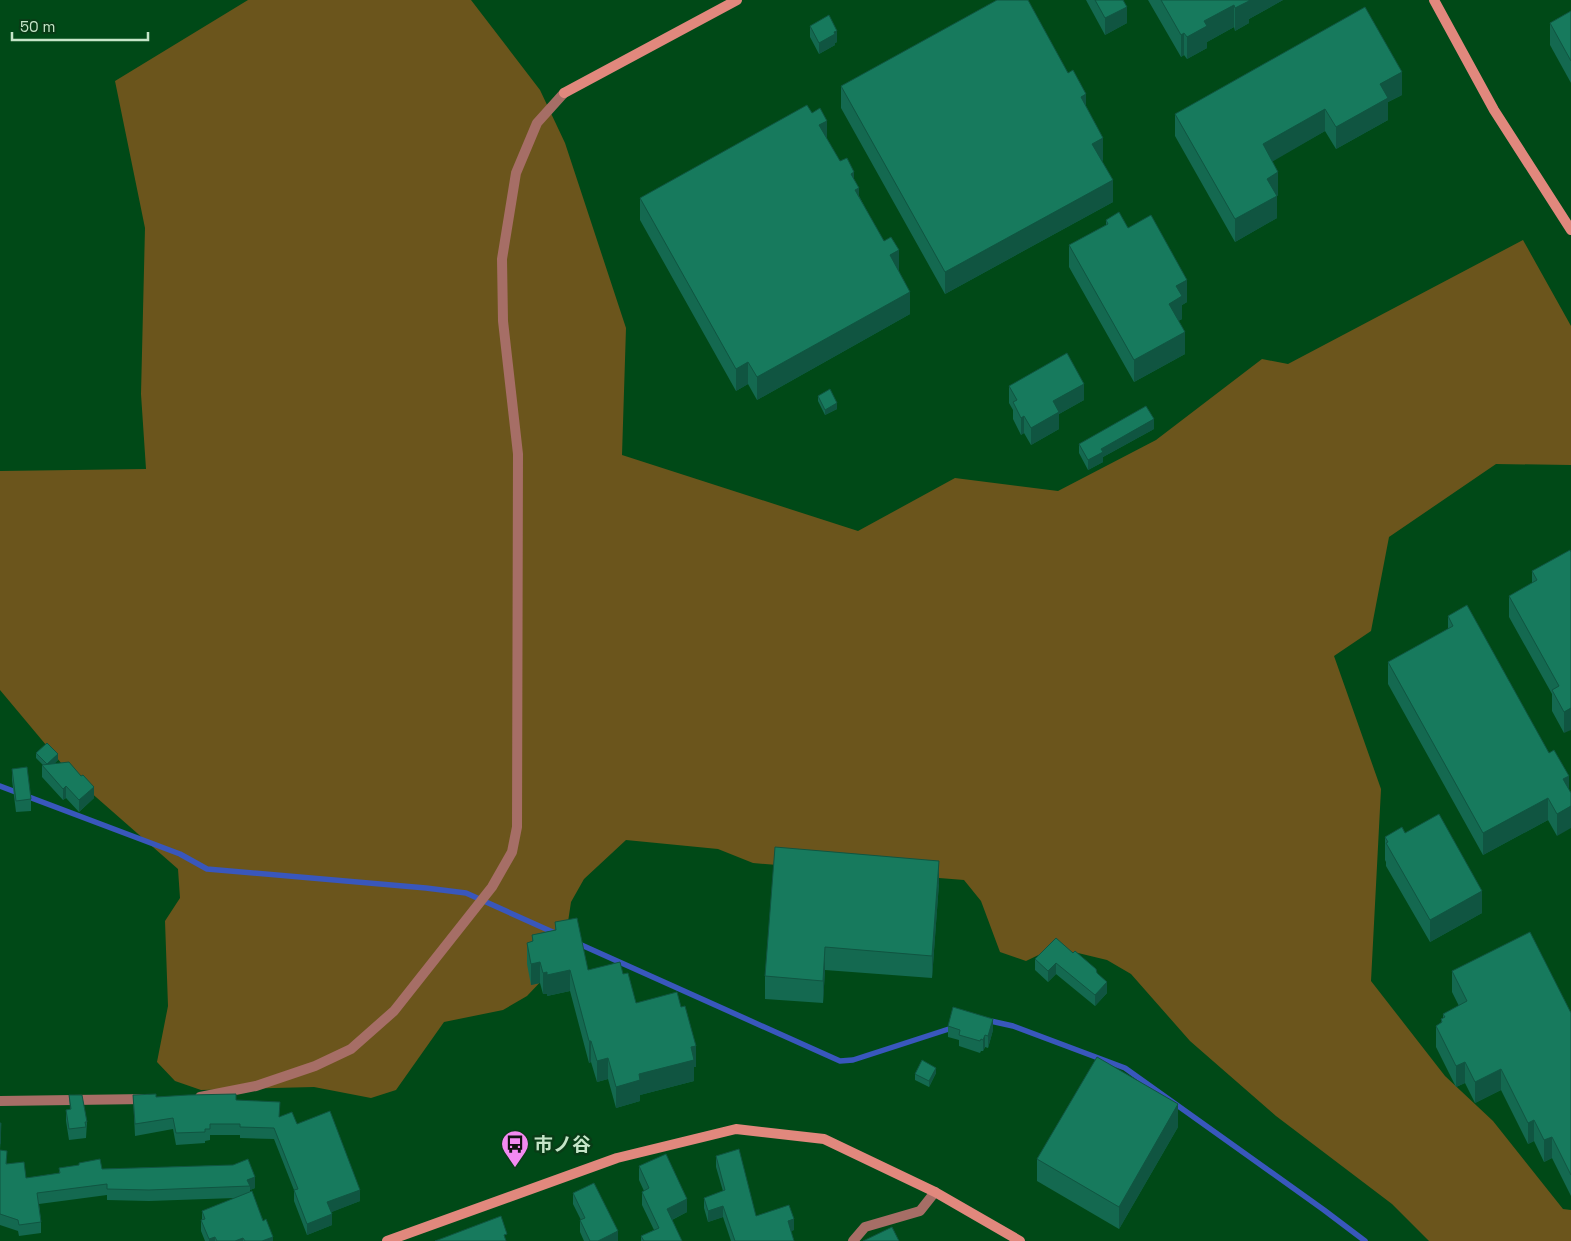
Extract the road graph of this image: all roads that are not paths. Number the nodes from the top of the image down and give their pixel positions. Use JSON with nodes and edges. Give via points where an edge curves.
{"nodes":[{"id":1,"x":737,"y":0,"type":"edge"},
{"id":2,"x":1434,"y":0,"type":"edge"},
{"id":3,"x":1571,"y":230,"type":"edge"},
{"id":4,"x":191,"y":1098,"type":"edge"},
{"id":5,"x":152,"y":1099,"type":"edge"},
{"id":6,"x":0,"y":1102,"type":"edge"},
{"id":7,"x":935,"y":1192,"type":"junction"},
{"id":8,"x":387,"y":1241,"type":"edge"},
{"id":9,"x":853,"y":1241,"type":"edge"},
{"id":10,"x":1020,"y":1241,"type":"edge"}],
"edges":[{"from":1,"to":4,"type":"street","via":[[564,93],[537,123],[516,173],[502,259],[503,321],[518,454],[517,827],[512,852],[492,887],[435,962],[394,1011],[351,1049],[315,1066],[256,1086]]},
{"from":2,"to":3,"type":"street","via":[[1494,110]]},
{"from":5,"to":6,"type":"street"},
{"from":7,"to":8,"type":"street","via":[[824,1139],[736,1129],[617,1158]]},
{"from":7,"to":9,"type":"street","via":[[920,1211],[865,1227]]},
{"from":7,"to":10,"type":"street"}]}
